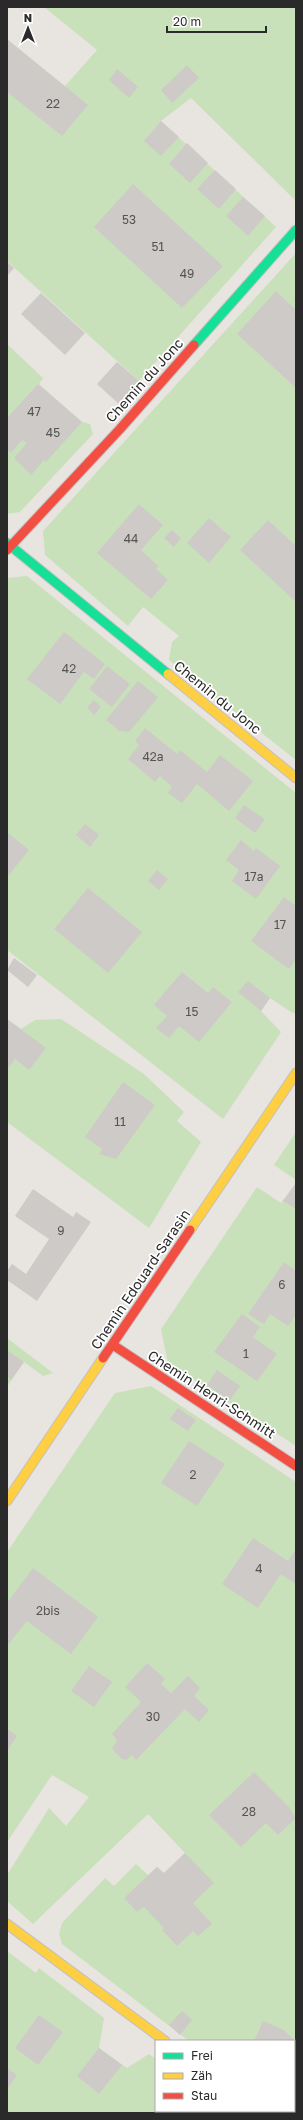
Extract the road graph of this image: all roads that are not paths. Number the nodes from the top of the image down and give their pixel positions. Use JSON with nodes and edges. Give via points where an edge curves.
{"nodes":[{"id":1,"x":296,"y":230,"type":"edge"},
{"id":2,"x":8,"y":547,"type":"edge"},
{"id":3,"x":296,"y":778,"type":"edge"},
{"id":4,"x":296,"y":1073,"type":"edge"},
{"id":5,"x":113,"y":1345,"type":"junction"},
{"id":6,"x":296,"y":1466,"type":"edge"},
{"id":7,"x":7,"y":1501,"type":"edge"},
{"id":8,"x":7,"y":1924,"type":"edge"},
{"id":9,"x":164,"y":2040,"type":"edge"}],
"edges":[{"from":1,"to":2,"type":"street","name":"Chemin du Jonc","via":[[120,429]]},
{"from":2,"to":3,"type":"street","name":"Chemin du Jonc"},
{"from":4,"to":5,"type":"street","name":"Chemin Edouard-Sarasin"},
{"from":5,"to":6,"type":"street","name":"Chemin Henri-Schmitt"},
{"from":5,"to":7,"type":"street","name":"Chemin Edouard-Sarasin"},
{"from":8,"to":9,"type":"street"}]}
